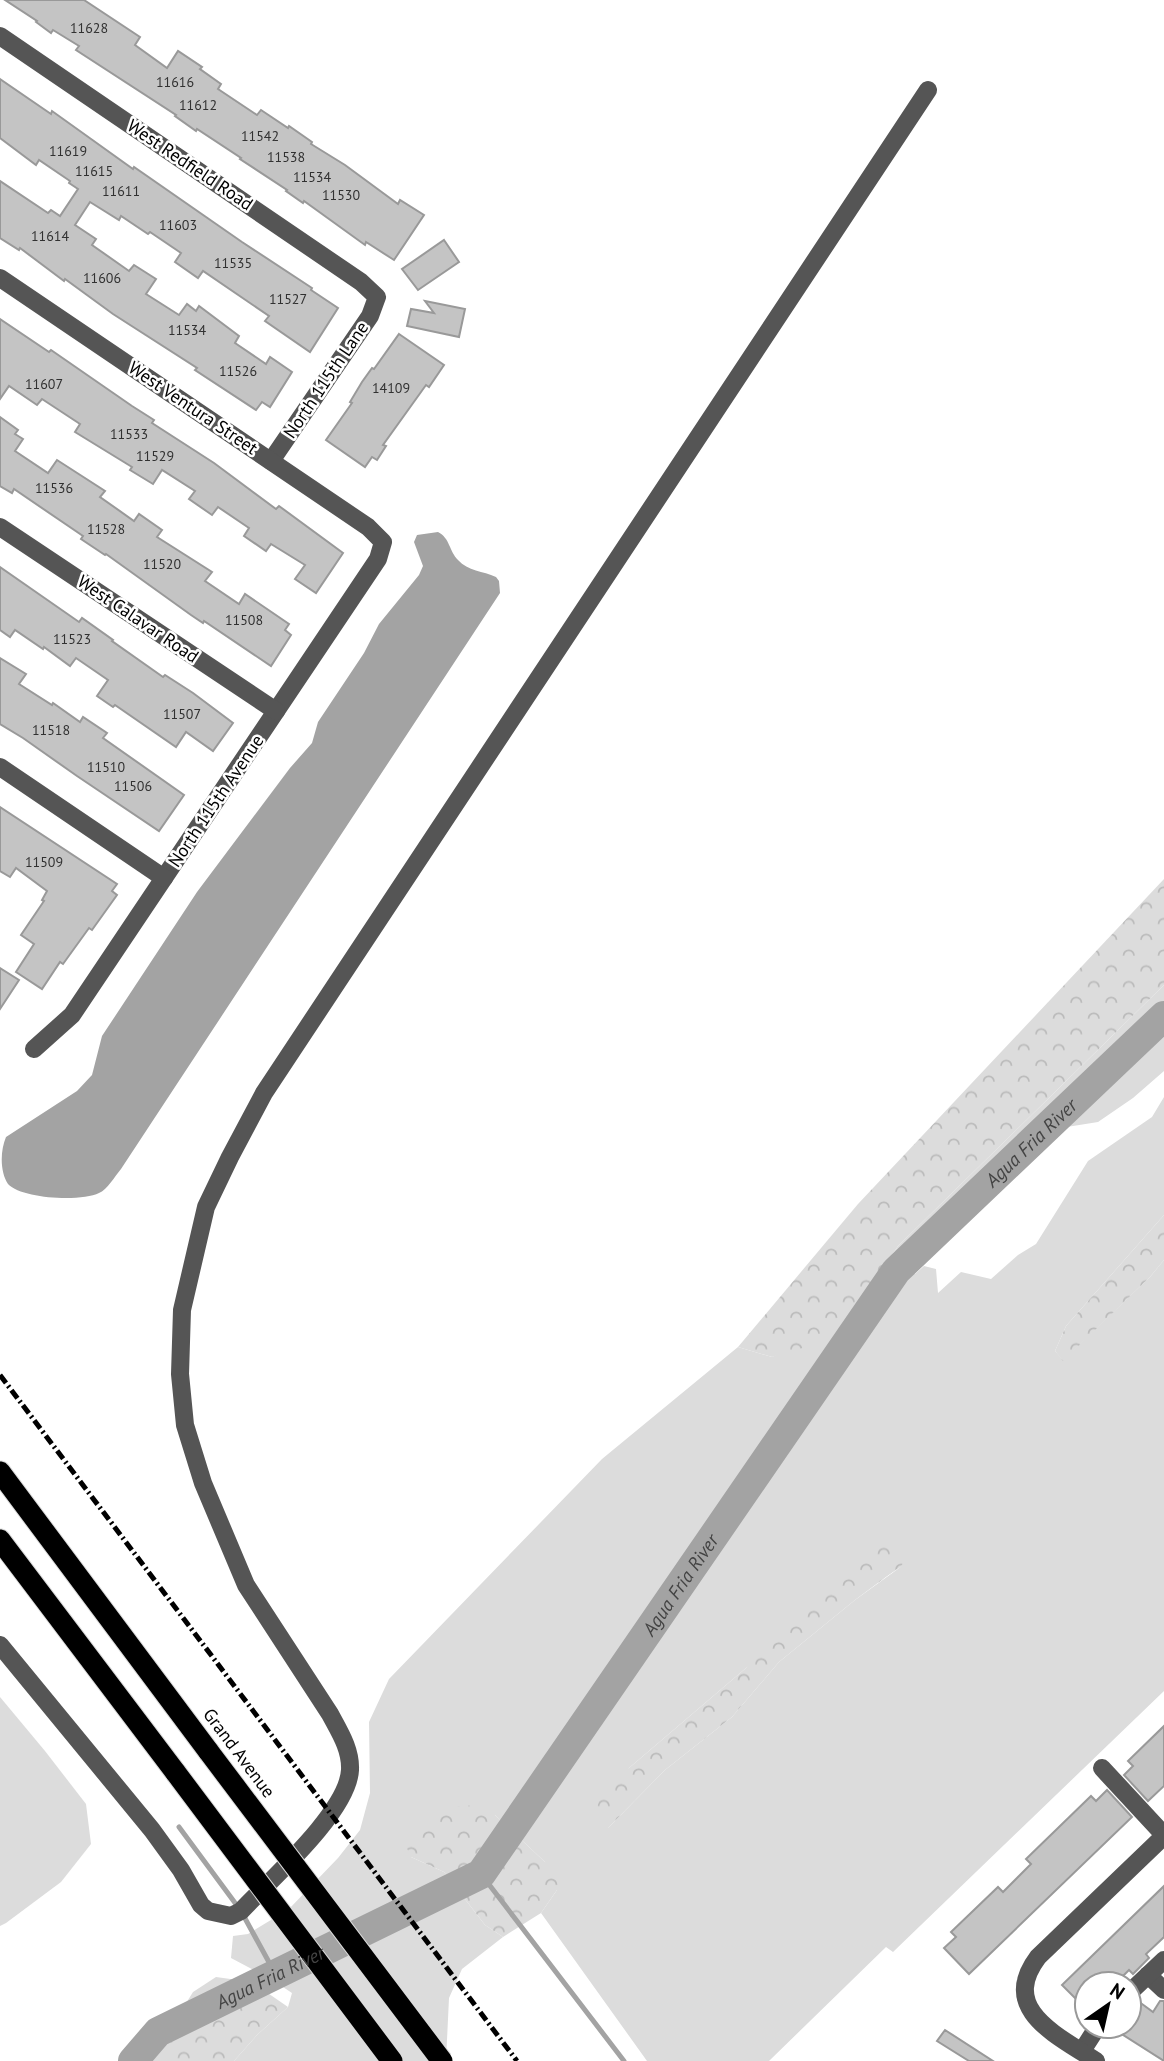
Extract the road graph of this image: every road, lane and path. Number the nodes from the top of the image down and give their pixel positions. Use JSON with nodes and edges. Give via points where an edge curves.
{"nodes":[{"id":1,"x":0,"y":36,"type":"edge"},
{"id":2,"x":928,"y":90,"type":"dead end"},
{"id":3,"x":0,"y":278,"type":"edge"},
{"id":4,"x":377,"y":297,"type":"joint"},
{"id":5,"x":271,"y":461,"type":"junction"},
{"id":6,"x":0,"y":527,"type":"edge"},
{"id":7,"x":383,"y":542,"type":"joint"},
{"id":8,"x":276,"y":711,"type":"junction"},
{"id":9,"x":0,"y":766,"type":"edge"},
{"id":10,"x":164,"y":878,"type":"junction"},
{"id":11,"x":34,"y":1049,"type":"dead end"},
{"id":12,"x":0,"y":1472,"type":"edge"},
{"id":13,"x":0,"y":1540,"type":"edge"},
{"id":14,"x":0,"y":1645,"type":"edge"},
{"id":15,"x":1101,"y":1768,"type":"dead end"},
{"id":16,"x":1164,"y":1836,"type":"edge"},
{"id":17,"x":1164,"y":1960,"type":"edge"},
{"id":18,"x":1148,"y":1975,"type":"junction"},
{"id":19,"x":1143,"y":1980,"type":"edge"},
{"id":20,"x":1164,"y":1990,"type":"edge"},
{"id":21,"x":1089,"y":2056,"type":"edge"},
{"id":22,"x":392,"y":2061,"type":"edge"},
{"id":23,"x":442,"y":2061,"type":"edge"}],
"edges":[{"from":1,"to":4,"type":"street","name":"West Redfield Road"},
{"from":2,"to":14,"type":"street","via":[[264,1093],[206,1207],[182,1310],[180,1374],[185,1425],[203,1483],[246,1584],[342,1735],[350,1771],[334,1808],[241,1911],[231,1916],[208,1911],[152,1830]]},
{"from":3,"to":5,"type":"street","name":"West Ventura Street"},
{"from":4,"to":5,"type":"street","name":"North 115th Lane","via":[[370,316]]},
{"from":5,"to":7,"type":"street","name":"West Ventura Street"},
{"from":6,"to":8,"type":"street","name":"West Calavar Road"},
{"from":7,"to":8,"type":"street","name":"North 115th Avenue","via":[[378,559]]},
{"from":8,"to":10,"type":"street","name":"North 115th Avenue"},
{"from":9,"to":10,"type":"street"},
{"from":10,"to":11,"type":"street","name":"North 115th Avenue","via":[[72,1014]]},
{"from":12,"to":23,"type":"highway","name":"Grand Avenue","bridge":true},
{"from":13,"to":22,"type":"highway","bridge":true},
{"from":15,"to":16,"type":"street"},
{"from":16,"to":21,"type":"street","via":[[1038,1957],[1027,1975],[1025,1993],[1037,2020]]},
{"from":17,"to":18,"type":"street"},
{"from":18,"to":19,"type":"street"},
{"from":18,"to":20,"type":"street"}]}
